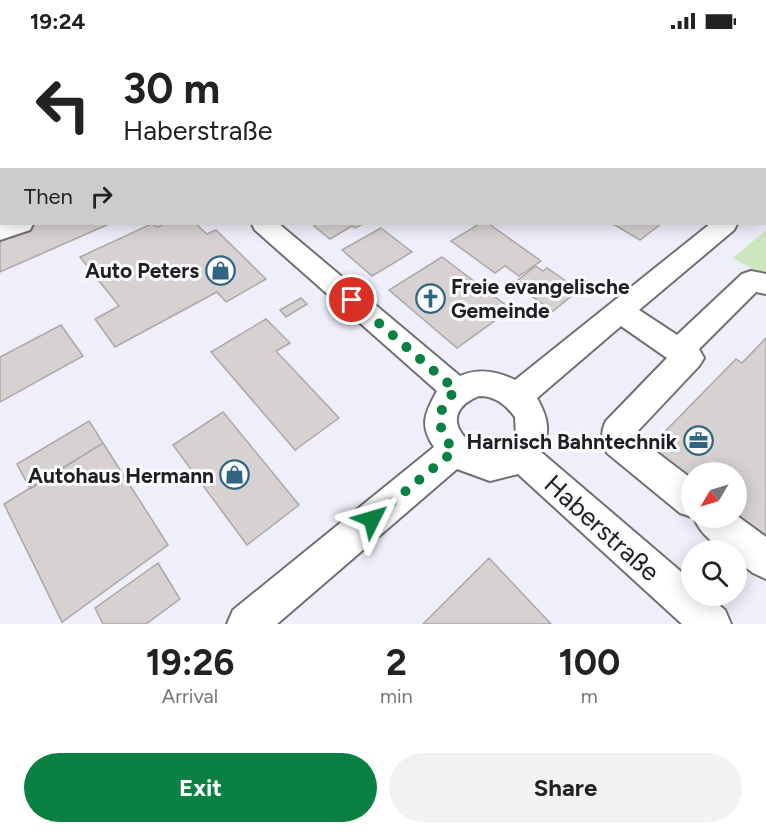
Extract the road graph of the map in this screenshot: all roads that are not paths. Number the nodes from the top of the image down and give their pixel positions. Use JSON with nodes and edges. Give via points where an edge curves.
{"nodes":[{"id":1,"x":18,"y":225,"type":"edge"},
{"id":2,"x":265,"y":225,"type":"edge"},
{"id":3,"x":724,"y":225,"type":"edge"},
{"id":4,"x":0,"y":232,"type":"edge"},
{"id":5,"x":766,"y":284,"type":"edge"},
{"id":6,"x":620,"y":312,"type":"junction"},
{"id":7,"x":678,"y":351,"type":"junction"},
{"id":8,"x":456,"y":390,"type":"junction"},
{"id":9,"x":517,"y":396,"type":"junction"},
{"id":10,"x":454,"y":451,"type":"junction"},
{"id":11,"x":521,"y":456,"type":"junction"},
{"id":12,"x":681,"y":492,"type":"edge"},
{"id":13,"x":725,"y":528,"type":"edge"},
{"id":14,"x":766,"y":560,"type":"edge"},
{"id":15,"x":247,"y":624,"type":"edge"},
{"id":16,"x":711,"y":624,"type":"edge"}],
"edges":[{"from":1,"to":4,"type":"street"},
{"from":2,"to":8,"type":"street"},
{"from":3,"to":6,"type":"street"},
{"from":5,"to":7,"type":"street","via":[[751,281]]},
{"from":6,"to":7,"type":"street"},
{"from":6,"to":9,"type":"street"},
{"from":7,"to":12,"type":"street","via":[[689,358],[617,431],[619,443]]},
{"from":8,"to":9,"type":"street","via":[[472,384],[489,384]]},
{"from":8,"to":10,"type":"street","via":[[444,403],[439,420],[443,436]]},
{"from":9,"to":11,"type":"street","via":[[534,423],[532,439]]},
{"from":10,"to":11,"type":"street","via":[[484,465],[502,464]]},
{"from":10,"to":15,"type":"street"},
{"from":11,"to":16,"type":"street","name":"Haberstraße"},
{"from":13,"to":14,"type":"street"}]}
